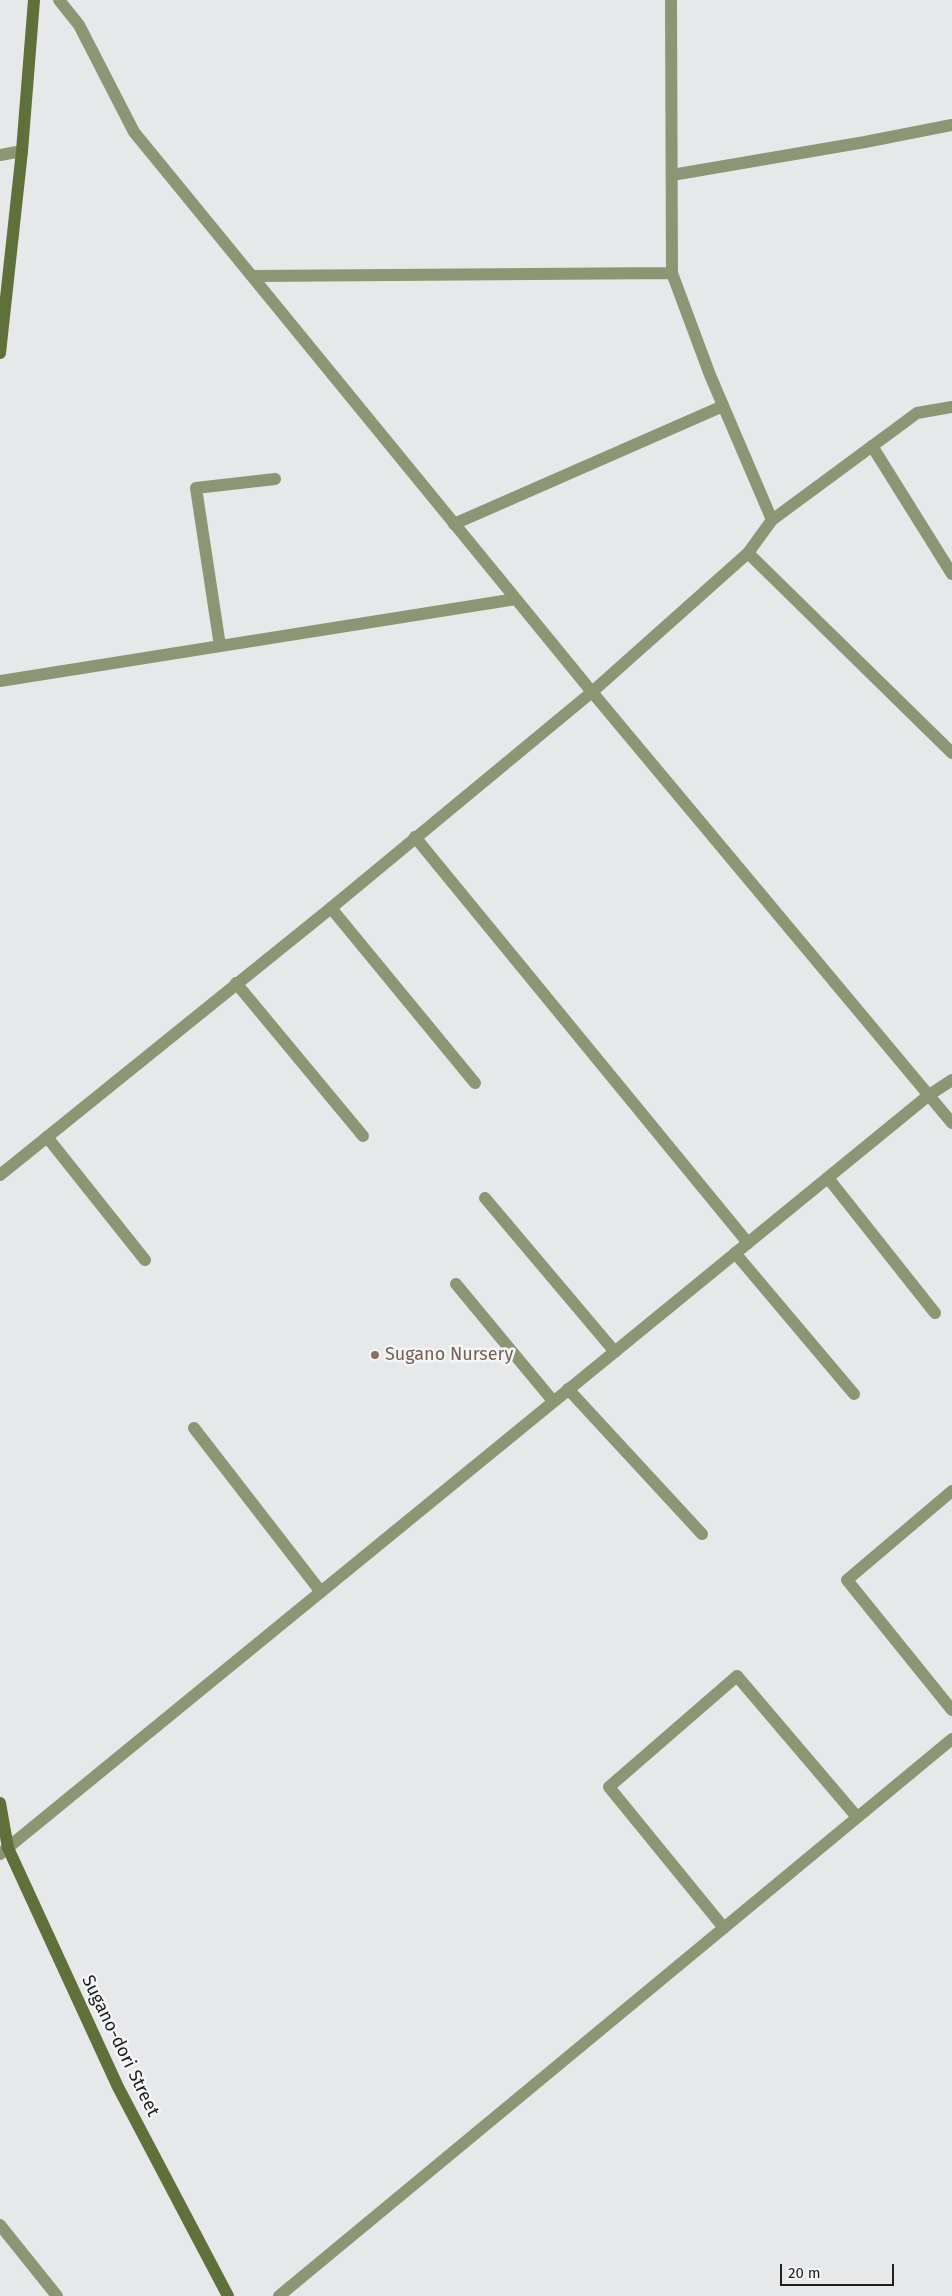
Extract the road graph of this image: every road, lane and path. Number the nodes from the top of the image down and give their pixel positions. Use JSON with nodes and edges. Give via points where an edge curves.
{"nodes":[{"id":1,"x":34,"y":0,"type":"edge"},
{"id":2,"x":59,"y":0,"type":"edge"},
{"id":3,"x":671,"y":0,"type":"edge"},
{"id":4,"x":952,"y":126,"type":"edge"},
{"id":5,"x":22,"y":151,"type":"junction"},
{"id":6,"x":0,"y":155,"type":"edge"},
{"id":7,"x":672,"y":174,"type":"junction"},
{"id":8,"x":672,"y":273,"type":"junction"},
{"id":9,"x":252,"y":276,"type":"junction"},
{"id":10,"x":0,"y":354,"type":"edge"},
{"id":11,"x":723,"y":406,"type":"junction"},
{"id":12,"x":952,"y":407,"type":"edge"},
{"id":13,"x":872,"y":446,"type":"junction"},
{"id":14,"x":276,"y":479,"type":"dead end"},
{"id":15,"x":772,"y":520,"type":"junction"},
{"id":16,"x":454,"y":524,"type":"junction"},
{"id":17,"x":748,"y":553,"type":"junction"},
{"id":18,"x":952,"y":574,"type":"edge"},
{"id":19,"x":516,"y":599,"type":"junction"},
{"id":20,"x":220,"y":646,"type":"junction"},
{"id":21,"x":0,"y":681,"type":"edge"},
{"id":22,"x":592,"y":692,"type":"junction"},
{"id":23,"x":952,"y":753,"type":"edge"},
{"id":24,"x":414,"y":837,"type":"junction"},
{"id":25,"x":331,"y":908,"type":"junction"},
{"id":26,"x":236,"y":983,"type":"junction"},
{"id":27,"x":952,"y":1080,"type":"edge"},
{"id":28,"x":475,"y":1083,"type":"dead end"},
{"id":29,"x":929,"y":1095,"type":"junction"},
{"id":30,"x":952,"y":1123,"type":"edge"},
{"id":31,"x":363,"y":1136,"type":"dead end"},
{"id":32,"x":47,"y":1137,"type":"junction"},
{"id":33,"x":0,"y":1175,"type":"edge"},
{"id":34,"x":828,"y":1178,"type":"junction"},
{"id":35,"x":485,"y":1198,"type":"dead end"},
{"id":36,"x":748,"y":1243,"type":"junction"},
{"id":37,"x":735,"y":1253,"type":"junction"},
{"id":38,"x":146,"y":1260,"type":"dead end"},
{"id":39,"x":456,"y":1284,"type":"dead end"},
{"id":40,"x":935,"y":1313,"type":"dead end"},
{"id":41,"x":614,"y":1352,"type":"junction"},
{"id":42,"x":568,"y":1389,"type":"junction"},
{"id":43,"x":854,"y":1394,"type":"dead end"},
{"id":44,"x":553,"y":1401,"type":"junction"},
{"id":45,"x":194,"y":1428,"type":"dead end"},
{"id":46,"x":952,"y":1491,"type":"edge"},
{"id":47,"x":702,"y":1534,"type":"dead end"},
{"id":48,"x":321,"y":1592,"type":"junction"},
{"id":49,"x":952,"y":1710,"type":"edge"},
{"id":50,"x":952,"y":1740,"type":"edge"},
{"id":51,"x":0,"y":1803,"type":"edge"},
{"id":52,"x":857,"y":1817,"type":"junction"},
{"id":53,"x":4,"y":1851,"type":"edge"},
{"id":54,"x":724,"y":1928,"type":"junction"},
{"id":55,"x":0,"y":2224,"type":"edge"},
{"id":56,"x":57,"y":2296,"type":"edge"},
{"id":57,"x":228,"y":2296,"type":"edge"},
{"id":58,"x":279,"y":2296,"type":"edge"}],
"edges":[{"from":1,"to":5,"type":"street"},
{"from":2,"to":9,"type":"street","via":[[79,25],[134,132]]},
{"from":3,"to":7,"type":"street"},
{"from":4,"to":7,"type":"street"},
{"from":5,"to":6,"type":"street"},
{"from":5,"to":10,"type":"street"},
{"from":7,"to":8,"type":"street"},
{"from":8,"to":9,"type":"street"},
{"from":8,"to":11,"type":"street"},
{"from":9,"to":16,"type":"street"},
{"from":11,"to":15,"type":"street"},
{"from":11,"to":16,"type":"street"},
{"from":12,"to":13,"type":"street","via":[[917,413]]},
{"from":13,"to":15,"type":"street"},
{"from":13,"to":18,"type":"street"},
{"from":14,"to":20,"type":"street","via":[[196,488]]},
{"from":15,"to":17,"type":"street"},
{"from":16,"to":19,"type":"street"},
{"from":17,"to":22,"type":"street"},
{"from":17,"to":23,"type":"street"},
{"from":19,"to":20,"type":"street"},
{"from":19,"to":22,"type":"street"},
{"from":20,"to":21,"type":"street"},
{"from":22,"to":24,"type":"street"},
{"from":22,"to":29,"type":"street"},
{"from":24,"to":25,"type":"street"},
{"from":24,"to":36,"type":"street"},
{"from":25,"to":26,"type":"street"},
{"from":25,"to":28,"type":"street"},
{"from":26,"to":31,"type":"street"},
{"from":26,"to":32,"type":"street"},
{"from":27,"to":29,"type":"street"},
{"from":29,"to":30,"type":"street"},
{"from":29,"to":34,"type":"street"},
{"from":32,"to":33,"type":"street"},
{"from":32,"to":38,"type":"street"},
{"from":34,"to":36,"type":"street"},
{"from":34,"to":40,"type":"street"},
{"from":35,"to":41,"type":"street"},
{"from":36,"to":37,"type":"street"},
{"from":37,"to":41,"type":"street"},
{"from":37,"to":43,"type":"street"},
{"from":39,"to":44,"type":"street"},
{"from":41,"to":42,"type":"street"},
{"from":42,"to":44,"type":"street"},
{"from":42,"to":47,"type":"street"},
{"from":44,"to":48,"type":"street"},
{"from":45,"to":48,"type":"street"},
{"from":46,"to":49,"type":"street","via":[[847,1580]]},
{"from":48,"to":53,"type":"street"},
{"from":50,"to":52,"type":"street"},
{"from":51,"to":53,"type":"street","name":"Sugano-dori Street"},
{"from":52,"to":54,"type":"street"},
{"from":52,"to":54,"type":"street","via":[[737,1676],[609,1787]]},
{"from":53,"to":57,"type":"street","name":"Sugano-dori Street","via":[[118,2087]]},
{"from":54,"to":58,"type":"street"},
{"from":55,"to":56,"type":"street"}]}
